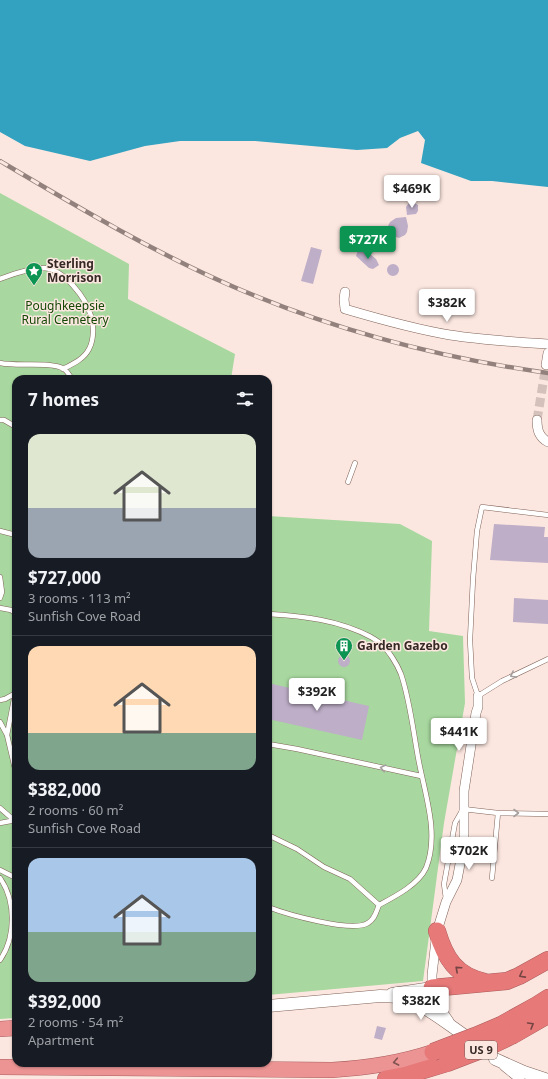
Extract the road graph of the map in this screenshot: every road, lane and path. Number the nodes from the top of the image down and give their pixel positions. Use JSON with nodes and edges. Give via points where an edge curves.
{"nodes":[{"id":1,"x":0,"y":279,"type":"edge"},
{"id":2,"x":345,"y":292,"type":"dead end"},
{"id":3,"x":548,"y":344,"type":"edge"},
{"id":4,"x":548,"y":353,"type":"edge"},
{"id":5,"x":0,"y":363,"type":"edge"},
{"id":6,"x":546,"y":365,"type":"dead end"},
{"id":7,"x":63,"y":369,"type":"junction"},
{"id":8,"x":68,"y":375,"type":"edge"},
{"id":9,"x":0,"y":420,"type":"edge"},
{"id":10,"x":537,"y":420,"type":"tunnel mouth"},
{"id":11,"x":12,"y":425,"type":"edge"},
{"id":12,"x":548,"y":442,"type":"edge"},
{"id":13,"x":355,"y":463,"type":"dead end"},
{"id":14,"x":348,"y":482,"type":"dead end"},
{"id":15,"x":548,"y":515,"type":"edge"},
{"id":16,"x":0,"y":531,"type":"edge"},
{"id":17,"x":12,"y":534,"type":"edge"},
{"id":18,"x":0,"y":577,"type":"edge"},
{"id":19,"x":0,"y":598,"type":"edge"},
{"id":20,"x":0,"y":608,"type":"edge"},
{"id":21,"x":12,"y":611,"type":"edge"},
{"id":22,"x":272,"y":614,"type":"edge"},
{"id":23,"x":548,"y":659,"type":"edge"},
{"id":24,"x":12,"y":695,"type":"edge"},
{"id":25,"x":478,"y":696,"type":"junction"},
{"id":26,"x":0,"y":700,"type":"edge"},
{"id":27,"x":12,"y":709,"type":"edge"},
{"id":28,"x":0,"y":722,"type":"edge"},
{"id":29,"x":7,"y":735,"type":"junction"},
{"id":30,"x":272,"y":745,"type":"edge"},
{"id":31,"x":12,"y":756,"type":"edge"},
{"id":32,"x":421,"y":776,"type":"junction"},
{"id":33,"x":0,"y":808,"type":"edge"},
{"id":34,"x":463,"y":809,"type":"junction"},
{"id":35,"x":498,"y":813,"type":"junction"},
{"id":36,"x":548,"y":814,"type":"edge"},
{"id":37,"x":12,"y":818,"type":"edge"},
{"id":38,"x":12,"y":821,"type":"edge"},
{"id":39,"x":0,"y":823,"type":"edge"},
{"id":40,"x":272,"y":837,"type":"edge"},
{"id":41,"x":0,"y":870,"type":"edge"},
{"id":42,"x":12,"y":876,"type":"edge"},
{"id":43,"x":0,"y":878,"type":"edge"},
{"id":44,"x":492,"y":878,"type":"dead end"},
{"id":45,"x":379,"y":905,"type":"junction"},
{"id":46,"x":272,"y":908,"type":"edge"},
{"id":47,"x":11,"y":910,"type":"joint"},
{"id":48,"x":437,"y":931,"type":"junction"},
{"id":49,"x":0,"y":960,"type":"edge"},
{"id":50,"x":548,"y":960,"type":"edge"},
{"id":51,"x":493,"y":983,"type":"junction"},
{"id":52,"x":432,"y":988,"type":"junction"},
{"id":53,"x":380,"y":996,"type":"junction"},
{"id":54,"x":548,"y":998,"type":"edge"},
{"id":55,"x":272,"y":1006,"type":"edge"},
{"id":56,"x":548,"y":1015,"type":"edge"},
{"id":57,"x":12,"y":1028,"type":"edge"},
{"id":58,"x":0,"y":1029,"type":"edge"},
{"id":59,"x":507,"y":1030,"type":"junction"},
{"id":60,"x":464,"y":1035,"type":"junction"},
{"id":61,"x":433,"y":1052,"type":"joint"},
{"id":62,"x":495,"y":1059,"type":"junction"},
{"id":63,"x":0,"y":1068,"type":"edge"},
{"id":64,"x":402,"y":1077,"type":"edge"},
{"id":65,"x":386,"y":1079,"type":"edge"},
{"id":66,"x":520,"y":1079,"type":"edge"},
{"id":67,"x":545,"y":1079,"type":"edge"}],
"edges":[{"from":1,"to":7,"type":"lane","via":[[12,274],[45,268],[60,273],[81,296],[91,315],[93,334],[90,347],[85,356]]},
{"from":2,"to":3,"type":"street","via":[[345,309],[398,324],[450,335]]},
{"from":4,"to":6,"type":"street"},
{"from":5,"to":7,"type":"lane","via":[[51,365]]},
{"from":7,"to":8,"type":"lane"},
{"from":9,"to":11,"type":"lane"},
{"from":10,"to":12,"type":"street","via":[[540,435]]},
{"from":13,"to":14,"type":"lane"},
{"from":15,"to":25,"type":"lane","via":[[482,507],[473,572],[470,640],[472,678]]},
{"from":16,"to":17,"type":"lane"},
{"from":18,"to":19,"type":"lane"},
{"from":20,"to":21,"type":"lane"},
{"from":22,"to":32,"type":"lane","via":[[325,620],[362,632],[381,643],[392,657],[407,694]]},
{"from":23,"to":25,"type":"lane","one_way":true,"via":[[518,672]]},
{"from":24,"to":26,"type":"lane"},
{"from":25,"to":34,"type":"street"},
{"from":27,"to":29,"type":"lane"},
{"from":28,"to":29,"type":"lane"},
{"from":29,"to":31,"type":"lane"},
{"from":32,"to":30,"type":"lane","one_way":true},
{"from":32,"to":45,"type":"lane","via":[[431,830],[431,849],[425,869],[401,893]]},
{"from":33,"to":37,"type":"lane"},
{"from":34,"to":35,"type":"lane"},
{"from":34,"to":48,"type":"street","via":[[464,843],[457,880],[446,902]]},
{"from":35,"to":36,"type":"lane","one_way":true},
{"from":35,"to":44,"type":"lane"},
{"from":38,"to":39,"type":"lane"},
{"from":40,"to":45,"type":"lane","via":[[350,879]]},
{"from":41,"to":42,"type":"lane"},
{"from":43,"to":47,"type":"lane","via":[[10,898]]},
{"from":45,"to":46,"type":"lane","via":[[375,917],[368,924],[354,926],[336,925]]},
{"from":47,"to":49,"type":"lane","via":[[9,938]]},
{"from":51,"to":48,"type":"highway","one_way":true,"via":[[470,977],[455,966],[445,952]]},
{"from":48,"to":52,"type":"street"},
{"from":50,"to":51,"type":"highway","one_way":true,"via":[[513,979]]},
{"from":51,"to":52,"type":"highway"},
{"from":52,"to":53,"type":"street"},
{"from":52,"to":60,"type":"street","via":[[442,1011]]},
{"from":53,"to":55,"type":"street"},
{"from":53,"to":60,"type":"street","via":[[412,1001]]},
{"from":54,"to":59,"type":"highway","number":"US 9"},
{"from":59,"to":56,"type":"highway","number":"US 9","one_way":true},
{"from":57,"to":58,"type":"highway"},
{"from":59,"to":61,"type":"highway","number":"US 9","bridge":true,"via":[[470,1038]]},
{"from":59,"to":64,"type":"highway","number":"US 9","bridge":true,"via":[[486,1048]]},
{"from":60,"to":62,"type":"street"},
{"from":61,"to":63,"type":"highway","number":"US 9","one_way":true,"via":[[365,1068],[332,1070]]},
{"from":62,"to":66,"type":"street"},
{"from":62,"to":67,"type":"street"},
{"from":64,"to":65,"type":"highway","number":"US 9"}]}
